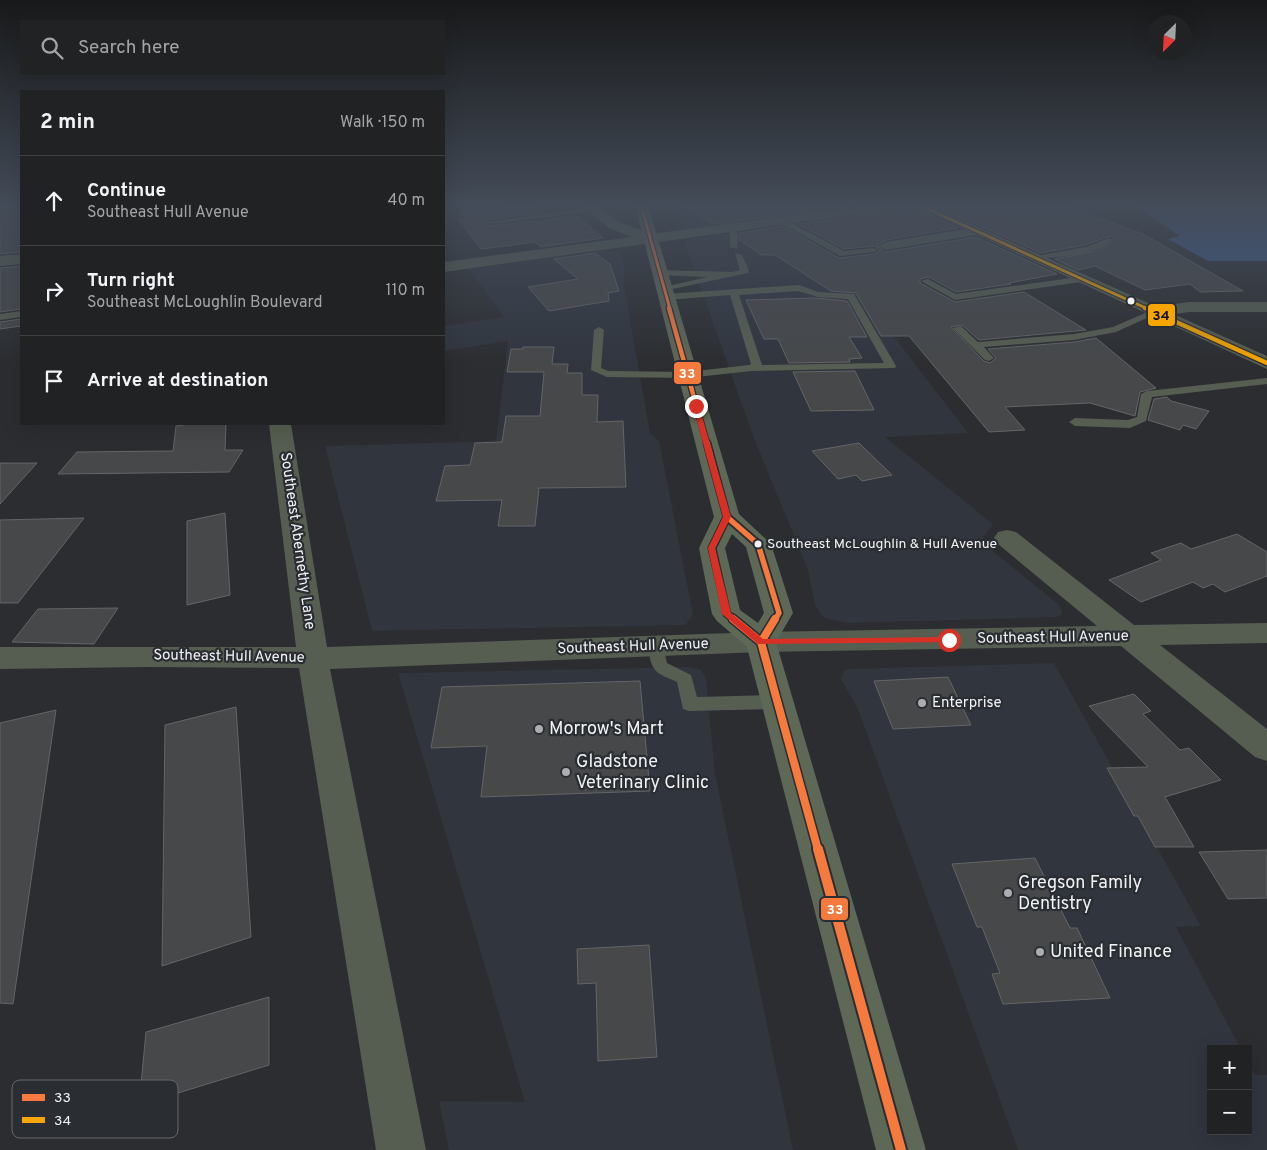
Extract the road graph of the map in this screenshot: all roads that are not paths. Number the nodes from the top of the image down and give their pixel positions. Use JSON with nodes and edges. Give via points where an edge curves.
{"nodes":[{"id":1,"x":20,"y":259,"type":"edge"},
{"id":2,"x":503,"y":259,"type":"edge"},
{"id":3,"x":656,"y":259,"type":"edge"},
{"id":4,"x":739,"y":259,"type":"edge"},
{"id":5,"x":1038,"y":259,"type":"edge"},
{"id":6,"x":0,"y":261,"type":"edge"},
{"id":7,"x":445,"y":267,"type":"edge"},
{"id":8,"x":733,"y":275,"type":"junction"},
{"id":9,"x":1085,"y":279,"type":"junction"},
{"id":10,"x":925,"y":281,"type":"dead end"},
{"id":11,"x":663,"y":286,"type":"junction"},
{"id":12,"x":734,"y":294,"type":"junction"},
{"id":13,"x":1267,"y":306,"type":"edge"},
{"id":14,"x":1155,"y":312,"type":"junction"},
{"id":15,"x":20,"y":314,"type":"edge"},
{"id":16,"x":0,"y":317,"type":"edge"},
{"id":17,"x":958,"y":328,"type":"dead end"},
{"id":18,"x":599,"y":330,"type":"dead end"},
{"id":19,"x":975,"y":345,"type":"junction"},
{"id":20,"x":988,"y":358,"type":"dead end"},
{"id":21,"x":1267,"y":363,"type":"edge"},
{"id":22,"x":752,"y":368,"type":"junction"},
{"id":23,"x":687,"y":375,"type":"junction"},
{"id":24,"x":1267,"y":381,"type":"edge"},
{"id":25,"x":1075,"y":422,"type":"dead end"},
{"id":26,"x":280,"y":425,"type":"edge"},
{"id":27,"x":727,"y":517,"type":"junction"},
{"id":28,"x":1007,"y":538,"type":"dead end"},
{"id":29,"x":1267,"y":633,"type":"edge"},
{"id":30,"x":1128,"y":636,"type":"junction"},
{"id":31,"x":761,"y":642,"type":"junction"},
{"id":32,"x":656,"y":646,"type":"junction"},
{"id":33,"x":0,"y":658,"type":"edge"},
{"id":34,"x":313,"y":658,"type":"junction"},
{"id":35,"x":778,"y":702,"type":"junction"},
{"id":36,"x":1267,"y":748,"type":"edge"},
{"id":37,"x":401,"y":1150,"type":"edge"},
{"id":38,"x":901,"y":1150,"type":"edge"}],
"edges":[{"from":1,"to":6,"type":"street"},
{"from":2,"to":7,"type":"street"},
{"from":3,"to":11,"type":"main road"},
{"from":4,"to":8,"type":"lane","via":[[745,271]]},
{"from":5,"to":9,"type":"street"},
{"from":8,"to":11,"type":"lane"},
{"from":8,"to":11,"type":"lane"},
{"from":9,"to":10,"type":"lane","via":[[955,297]]},
{"from":9,"to":14,"type":"street"},
{"from":11,"to":12,"type":"lane"},
{"from":11,"to":23,"type":"main road"},
{"from":12,"to":22,"type":"lane","via":[[757,366]]},
{"from":12,"to":22,"type":"lane","via":[[800,288],[813,295],[851,296],[891,366]]},
{"from":13,"to":14,"type":"street","via":[[1189,307]]},
{"from":14,"to":19,"type":"lane","via":[[1116,329],[1074,338]]},
{"from":14,"to":21,"type":"street"},
{"from":15,"to":16,"type":"lane"},
{"from":17,"to":19,"type":"lane"},
{"from":18,"to":23,"type":"lane","via":[[596,370],[607,374]]},
{"from":19,"to":20,"type":"lane"},
{"from":22,"to":23,"type":"lane"},
{"from":23,"to":27,"type":"main road"},
{"from":24,"to":25,"type":"lane","via":[[1147,394],[1142,419],[1130,424]]},
{"from":26,"to":34,"type":"street","name":"Southeast Abernethy Lane"},
{"from":27,"to":31,"type":"main road","via":[[712,548],[727,614]]},
{"from":27,"to":31,"type":"main road","via":[[758,544],[779,613]]},
{"from":28,"to":30,"type":"street"},
{"from":29,"to":30,"type":"street","name":"Southeast Hull Avenue"},
{"from":30,"to":31,"type":"street","name":"Southeast Hull Avenue"},
{"from":30,"to":36,"type":"street"},
{"from":31,"to":32,"type":"street","name":"Southeast Hull Avenue"},
{"from":31,"to":35,"type":"main road"},
{"from":32,"to":34,"type":"street","name":"Southeast Hull Avenue"},
{"from":32,"to":35,"type":"lane","via":[[659,666],[685,679],[689,704]]},
{"from":33,"to":34,"type":"street","name":"Southeast Hull Avenue"},
{"from":34,"to":37,"type":"street","name":"Southeast Abernethy Lane"},
{"from":35,"to":38,"type":"main road"}]}
